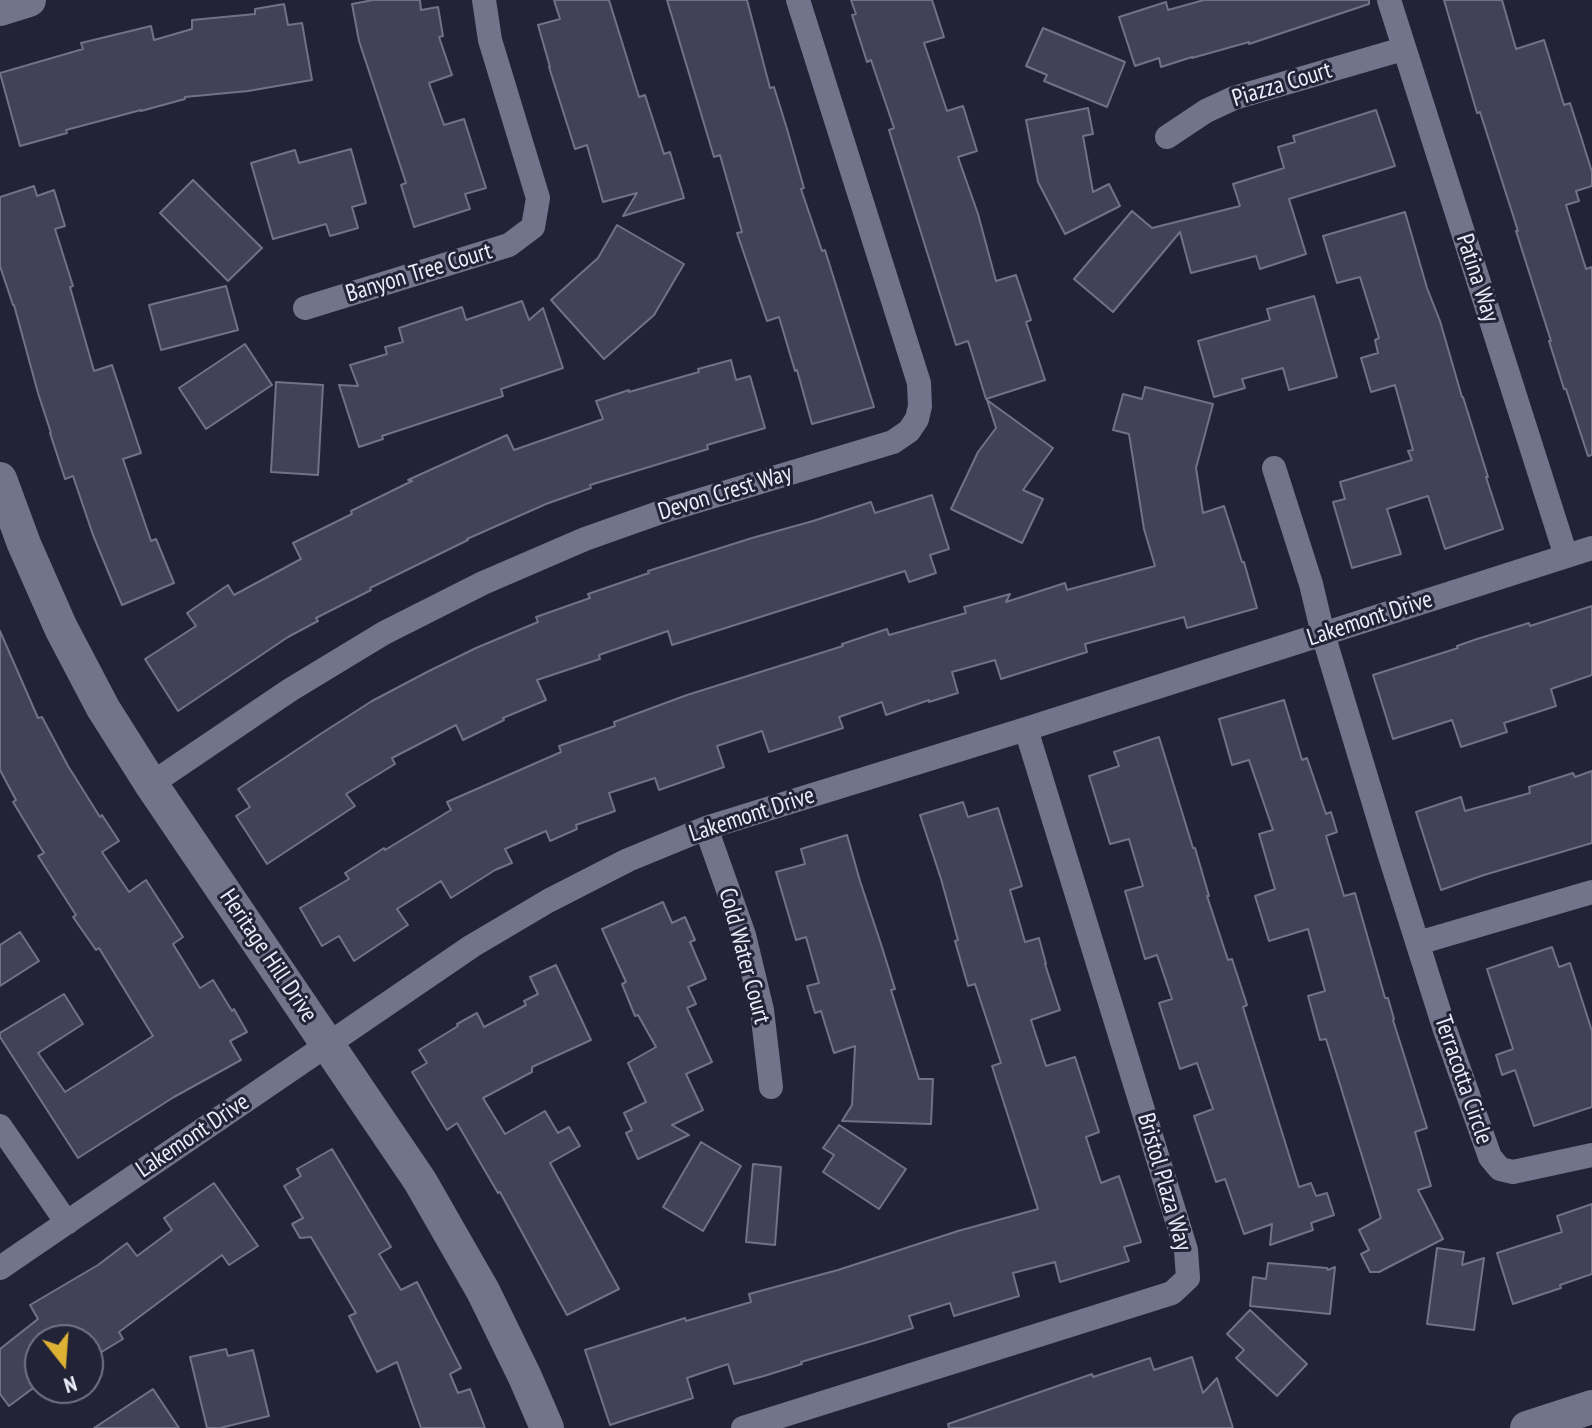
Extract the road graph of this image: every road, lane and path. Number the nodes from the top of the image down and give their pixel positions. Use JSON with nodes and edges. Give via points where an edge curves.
{"nodes":[{"id":1,"x":29,"y":0,"type":"edge"},
{"id":2,"x":484,"y":0,"type":"edge"},
{"id":3,"x":798,"y":0,"type":"edge"},
{"id":4,"x":1389,"y":0,"type":"edge"},
{"id":5,"x":0,"y":9,"type":"edge"},
{"id":6,"x":1403,"y":49,"type":"junction"},
{"id":7,"x":1167,"y":137,"type":"dead end"},
{"id":8,"x":305,"y":308,"type":"dead end"},
{"id":9,"x":1274,"y":468,"type":"dead end"},
{"id":10,"x":0,"y":479,"type":"edge"},
{"id":11,"x":1592,"y":548,"type":"edge"},
{"id":12,"x":1566,"y":556,"type":"junction"},
{"id":13,"x":1323,"y":634,"type":"junction"},
{"id":14,"x":1026,"y":729,"type":"junction"},
{"id":15,"x":151,"y":784,"type":"junction"},
{"id":16,"x":706,"y":828,"type":"junction"},
{"id":17,"x":1592,"y":892,"type":"edge"},
{"id":18,"x":1418,"y":943,"type":"junction"},
{"id":19,"x":328,"y":1044,"type":"junction"},
{"id":20,"x":771,"y":1087,"type":"dead end"},
{"id":21,"x":0,"y":1126,"type":"edge"},
{"id":22,"x":1592,"y":1155,"type":"edge"},
{"id":23,"x":67,"y":1223,"type":"junction"},
{"id":24,"x":0,"y":1268,"type":"edge"},
{"id":25,"x":1592,"y":1407,"type":"edge"},
{"id":26,"x":547,"y":1428,"type":"edge"},
{"id":27,"x":743,"y":1428,"type":"edge"},
{"id":28,"x":1527,"y":1428,"type":"edge"}],
"edges":[{"from":1,"to":5,"type":"street"},
{"from":2,"to":8,"type":"street","name":"Banyon Tree Court","via":[[490,40],[538,198],[533,227],[509,245]]},
{"from":3,"to":15,"type":"street","name":"Devon Crest Way","via":[[919,383],[920,406],[909,431],[893,442],[664,511],[483,583],[384,633]]},
{"from":4,"to":6,"type":"street","name":"Patina Way"},
{"from":6,"to":7,"type":"street","name":"Piazza Court","via":[[1234,98]]},
{"from":6,"to":12,"type":"street","name":"Patina Way"},
{"from":9,"to":13,"type":"street","name":"Terracotta Circle"},
{"from":10,"to":15,"type":"street","name":"Heritage Hill Drive","via":[[61,628]]},
{"from":11,"to":12,"type":"street","name":"Lakemont Drive"},
{"from":12,"to":13,"type":"street","name":"Lakemont Drive"},
{"from":13,"to":14,"type":"street","name":"Lakemont Drive"},
{"from":13,"to":18,"type":"street","name":"Terracotta Circle"},
{"from":14,"to":16,"type":"street","name":"Lakemont Drive"},
{"from":14,"to":27,"type":"street","name":"Bristol Plaza Way","via":[[1186,1250],[1188,1278],[1172,1293]]},
{"from":15,"to":19,"type":"street","name":"Heritage Hill Drive"},
{"from":16,"to":19,"type":"street","name":"Lakemont Drive","via":[[548,901]]},
{"from":16,"to":20,"type":"street","name":"Cold Water Court","via":[[744,935],[762,1010]]},
{"from":17,"to":18,"type":"street"},
{"from":18,"to":22,"type":"street","name":"Terracotta Circle","via":[[1490,1157],[1500,1169],[1513,1172]]},
{"from":19,"to":23,"type":"street","name":"Lakemont Drive"},
{"from":19,"to":26,"type":"street","name":"Heritage Hill Drive","via":[[420,1181],[475,1277]]},
{"from":21,"to":23,"type":"street"},
{"from":23,"to":24,"type":"street","name":"Lakemont Drive"},
{"from":25,"to":28,"type":"street"}]}
